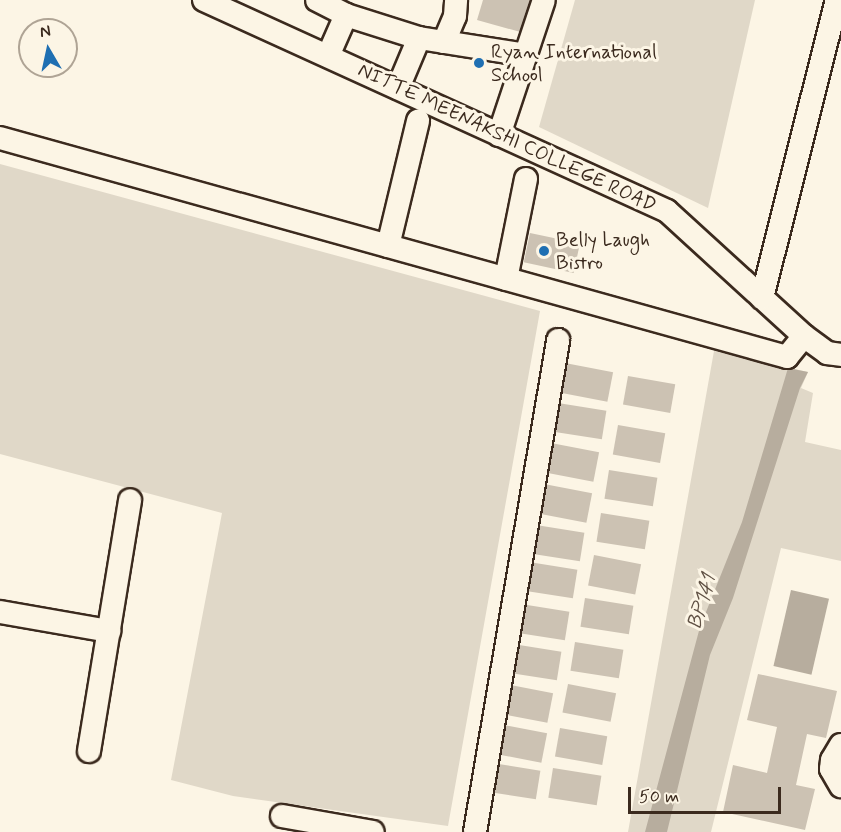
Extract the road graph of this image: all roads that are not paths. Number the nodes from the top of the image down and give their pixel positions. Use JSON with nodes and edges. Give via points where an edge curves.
{"nodes":[{"id":1,"x":204,"y":0,"type":"edge"},
{"id":2,"x":456,"y":0,"type":"edge"},
{"id":3,"x":544,"y":0,"type":"edge"},
{"id":4,"x":837,"y":0,"type":"edge"},
{"id":5,"x":320,"y":1,"type":"edge"},
{"id":6,"x":235,"y":7,"type":"edge"},
{"id":7,"x":346,"y":15,"type":"junction"},
{"id":8,"x":419,"y":38,"type":"junction"},
{"id":9,"x":444,"y":42,"type":"junction"},
{"id":10,"x":526,"y":55,"type":"junction"},
{"id":11,"x":328,"y":56,"type":"junction"},
{"id":12,"x":398,"y":88,"type":"junction"},
{"id":13,"x":418,"y":121,"type":"dead end"},
{"id":14,"x":499,"y":135,"type":"junction"},
{"id":15,"x":0,"y":138,"type":"edge"},
{"id":16,"x":526,"y":179,"type":"dead end"},
{"id":17,"x":388,"y":246,"type":"junction"},
{"id":18,"x":506,"y":279,"type":"junction"},
{"id":19,"x":762,"y":298,"type":"junction"},
{"id":20,"x":804,"y":336,"type":"junction"},
{"id":21,"x":558,"y":340,"type":"dead end"},
{"id":22,"x":841,"y":355,"type":"edge"},
{"id":23,"x":130,"y":500,"type":"dead end"},
{"id":24,"x":0,"y":612,"type":"edge"},
{"id":25,"x":109,"y":631,"type":"junction"},
{"id":26,"x":841,"y":745,"type":"edge"},
{"id":27,"x":89,"y":751,"type":"dead end"},
{"id":28,"x":841,"y":786,"type":"edge"},
{"id":29,"x":282,"y":816,"type":"dead end"},
{"id":30,"x":326,"y":828,"type":"edge"},
{"id":31,"x":373,"y":832,"type":"edge"},
{"id":32,"x":475,"y":832,"type":"edge"}],
"edges":[{"from":1,"to":6,"type":"street","name":"NITTE MEENAKSHI COLLEGE ROAD"},
{"from":2,"to":9,"type":"street","via":[[455,16]]},
{"from":3,"to":10,"type":"street"},
{"from":4,"to":19,"type":"street"},
{"from":5,"to":7,"type":"street"},
{"from":6,"to":11,"type":"street","name":"NITTE MEENAKSHI COLLEGE ROAD"},
{"from":7,"to":8,"type":"street"},
{"from":7,"to":11,"type":"street"},
{"from":8,"to":9,"type":"street"},
{"from":8,"to":12,"type":"street"},
{"from":9,"to":10,"type":"street"},
{"from":10,"to":14,"type":"street"},
{"from":11,"to":12,"type":"street","name":"NITTE MEENAKSHI COLLEGE ROAD"},
{"from":12,"to":14,"type":"street","name":"NITTE MEENAKSHI COLLEGE ROAD"},
{"from":13,"to":17,"type":"street"},
{"from":14,"to":19,"type":"street","name":"NITTE MEENAKSHI COLLEGE ROAD","via":[[668,211]]},
{"from":15,"to":17,"type":"street"},
{"from":16,"to":18,"type":"street"},
{"from":17,"to":18,"type":"street"},
{"from":18,"to":20,"type":"street","via":[[787,357]]},
{"from":19,"to":20,"type":"street","name":"NITTE MEENAKSHI COLLEGE ROAD"},
{"from":20,"to":22,"type":"street","name":"NITTE MEENAKSHI COLLEGE ROAD","via":[[827,353]]},
{"from":21,"to":32,"type":"street"},
{"from":23,"to":25,"type":"street"},
{"from":24,"to":25,"type":"street"},
{"from":25,"to":27,"type":"street"},
{"from":26,"to":28,"type":"street","via":[[835,751],[831,769]]},
{"from":29,"to":30,"type":"street"},
{"from":30,"to":31,"type":"street"}]}
